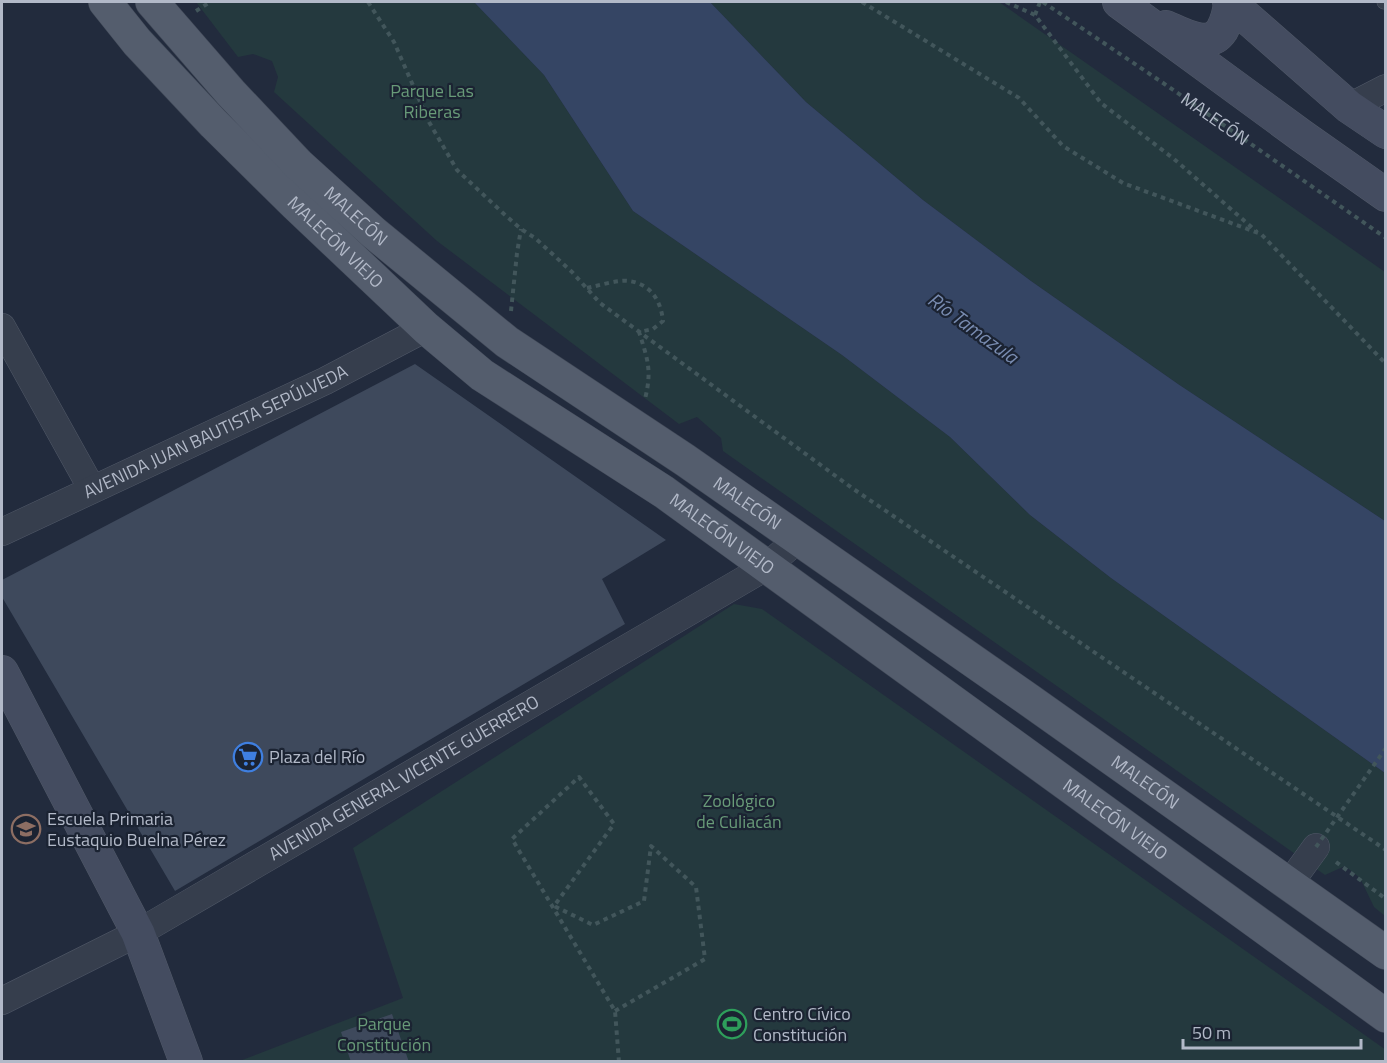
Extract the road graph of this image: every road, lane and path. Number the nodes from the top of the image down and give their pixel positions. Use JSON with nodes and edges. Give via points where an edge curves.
{"nodes":[{"id":1,"x":105,"y":2,"type":"edge"},
{"id":2,"x":152,"y":2,"type":"edge"},
{"id":3,"x":368,"y":2,"type":"edge"},
{"id":4,"x":862,"y":2,"type":"edge"},
{"id":5,"x":1006,"y":2,"type":"edge"},
{"id":6,"x":1042,"y":2,"type":"edge"},
{"id":7,"x":1230,"y":2,"type":"edge"},
{"id":8,"x":1130,"y":10,"type":"edge"},
{"id":9,"x":1035,"y":15,"type":"junction"},
{"id":10,"x":1386,"y":88,"type":"edge"},
{"id":11,"x":1349,"y":107,"type":"junction"},
{"id":12,"x":1386,"y":132,"type":"edge"},
{"id":13,"x":1386,"y":195,"type":"edge"},
{"id":14,"x":522,"y":229,"type":"junction"},
{"id":15,"x":1258,"y":233,"type":"junction"},
{"id":16,"x":1386,"y":238,"type":"edge"},
{"id":17,"x":587,"y":288,"type":"junction"},
{"id":18,"x":2,"y":327,"type":"edge"},
{"id":19,"x":426,"y":328,"type":"junction"},
{"id":20,"x":639,"y":332,"type":"junction"},
{"id":21,"x":507,"y":342,"type":"junction"},
{"id":22,"x":1386,"y":364,"type":"edge"},
{"id":23,"x":638,"y":429,"type":"junction"},
{"id":24,"x":92,"y":489,"type":"junction"},
{"id":25,"x":2,"y":532,"type":"edge"},
{"id":26,"x":798,"y":539,"type":"junction"},
{"id":27,"x":766,"y":567,"type":"junction"},
{"id":28,"x":2,"y":672,"type":"edge"},
{"id":29,"x":1386,"y":748,"type":"edge"},
{"id":30,"x":1316,"y":847,"type":"junction"},
{"id":31,"x":1386,"y":850,"type":"edge"},
{"id":32,"x":1289,"y":884,"type":"junction"},
{"id":33,"x":1386,"y":899,"type":"edge"},
{"id":34,"x":138,"y":933,"type":"junction"},
{"id":35,"x":1386,"y":953,"type":"edge"},
{"id":36,"x":2,"y":1001,"type":"edge"},
{"id":37,"x":615,"y":1011,"type":"junction"},
{"id":38,"x":1386,"y":1016,"type":"edge"},
{"id":39,"x":186,"y":1062,"type":"edge"},
{"id":40,"x":619,"y":1062,"type":"edge"}],
"edges":[{"from":1,"to":19,"type":"main road","name":"MALECÓN VIEJO","via":[[136,42],[214,124]]},
{"from":2,"to":21,"type":"main road","name":"MALECÓN","via":[[298,164],[374,233]]},
{"from":3,"to":14,"type":"path","via":[[394,42],[429,122],[457,170]]},
{"from":4,"to":15,"type":"path","via":[[1019,98],[1063,146],[1123,183]]},
{"from":5,"to":9,"type":"path"},
{"from":6,"to":9,"type":"path"},
{"from":6,"to":16,"type":"path","name":"MALECÓN"},
{"from":7,"to":8,"type":"main road","via":[[1223,28],[1211,39],[1199,39]]},
{"from":7,"to":11,"type":"main road"},
{"from":8,"to":13,"type":"main road"},
{"from":9,"to":15,"type":"path","via":[[1101,103],[1174,159]]},
{"from":10,"to":11,"type":"street"},
{"from":11,"to":12,"type":"main road"},
{"from":14,"to":17,"type":"path"},
{"from":14,"to":21,"type":"path"},
{"from":15,"to":22,"type":"path"},
{"from":17,"to":20,"type":"path","via":[[600,303]]},
{"from":17,"to":20,"type":"path","via":[[628,280],[650,289],[662,308],[663,321],[653,329]]},
{"from":18,"to":24,"type":"street"},
{"from":19,"to":21,"type":"main road","via":[[447,325]]},
{"from":19,"to":24,"type":"street","name":"AVENIDA JUAN BAUTISTA SEPÚLVEDA","via":[[325,381]]},
{"from":19,"to":27,"type":"main road","name":"MALECÓN VIEJO","via":[[482,375],[664,492]]},
{"from":20,"to":23,"type":"path","via":[[649,364]]},
{"from":20,"to":31,"type":"path","via":[[852,488]]},
{"from":21,"to":23,"type":"main road","name":"MALECÓN"},
{"from":23,"to":26,"type":"main road","name":"MALECÓN"},
{"from":24,"to":25,"type":"street","name":"AVENIDA JUAN BAUTISTA SEPÚLVEDA"},
{"from":26,"to":27,"type":"street","name":"AVENIDA GENERAL VICENTE GUERRERO"},
{"from":26,"to":32,"type":"main road","name":"MALECÓN"},
{"from":27,"to":34,"type":"street","name":"AVENIDA GENERAL VICENTE GUERRERO"},
{"from":27,"to":38,"type":"main road","name":"MALECÓN VIEJO"},
{"from":28,"to":34,"type":"main road"},
{"from":29,"to":30,"type":"path","bridge":true},
{"from":30,"to":32,"type":"street"},
{"from":30,"to":33,"type":"path"},
{"from":32,"to":35,"type":"main road","name":"MALECÓN"},
{"from":34,"to":36,"type":"street","name":"AVENIDA GENERAL VICENTE GUERRERO"},
{"from":34,"to":39,"type":"main road"},
{"from":37,"to":37,"type":"path","via":[[705,959],[696,887],[651,846],[644,901],[593,924],[554,906],[614,824],[579,777],[512,839]]},
{"from":37,"to":40,"type":"path"}]}
